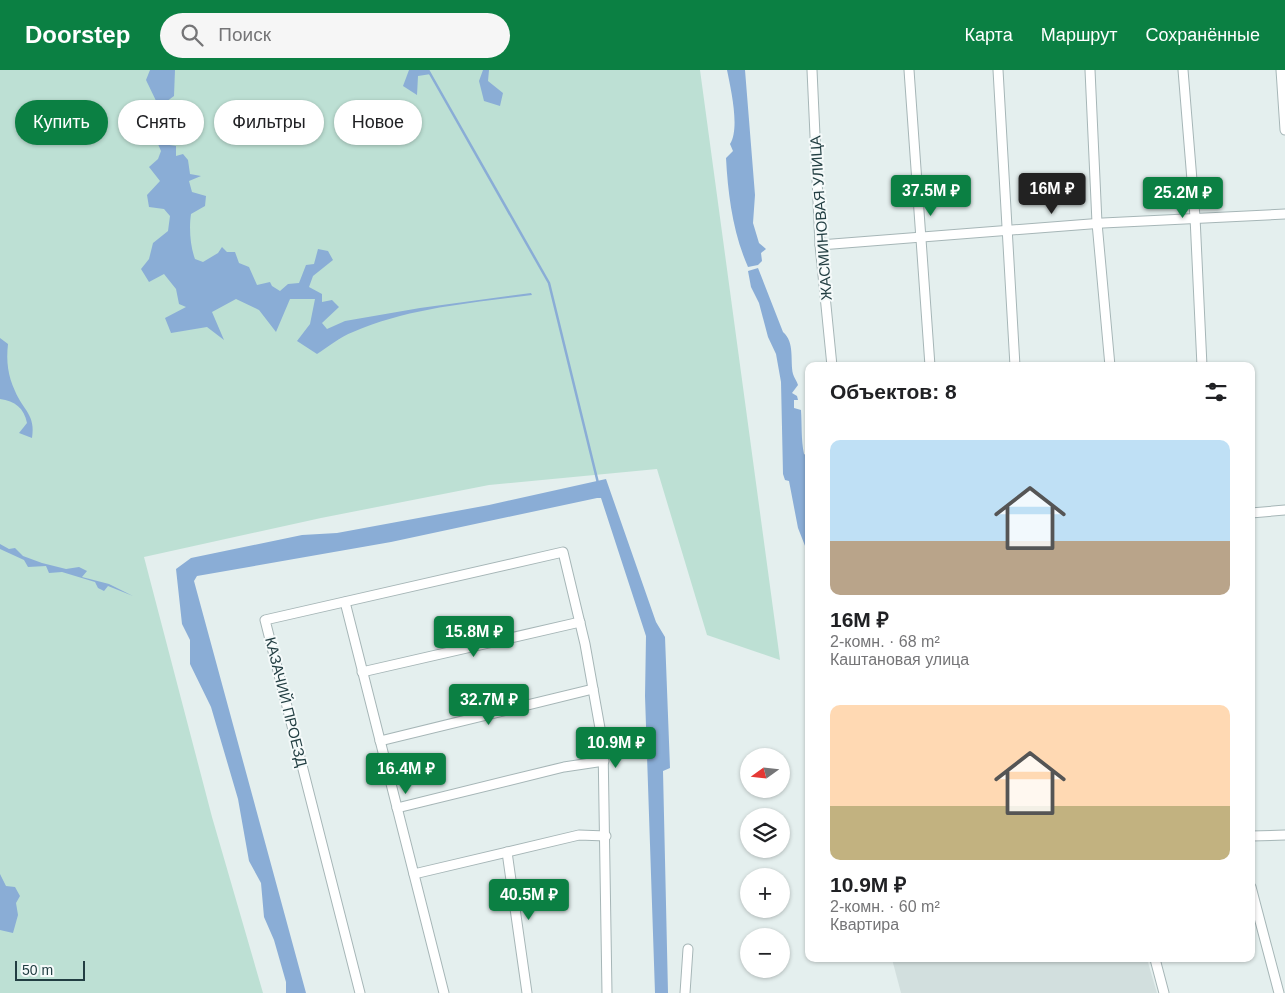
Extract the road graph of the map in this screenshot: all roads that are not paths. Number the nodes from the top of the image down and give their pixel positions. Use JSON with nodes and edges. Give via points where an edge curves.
{"nodes":[{"id":1,"x":812,"y":70,"type":"edge"},
{"id":2,"x":909,"y":70,"type":"edge"},
{"id":3,"x":998,"y":70,"type":"edge"},
{"id":4,"x":1090,"y":70,"type":"edge"},
{"id":5,"x":1184,"y":70,"type":"edge"},
{"id":6,"x":1281,"y":70,"type":"edge"},
{"id":7,"x":1285,"y":130,"type":"edge"},
{"id":8,"x":1285,"y":214,"type":"edge"},
{"id":9,"x":1195,"y":217,"type":"junction"},
{"id":10,"x":1097,"y":223,"type":"junction"},
{"id":11,"x":1006,"y":231,"type":"junction"},
{"id":12,"x":921,"y":238,"type":"junction"},
{"id":13,"x":820,"y":245,"type":"junction"},
{"id":14,"x":832,"y":362,"type":"edge"},
{"id":15,"x":930,"y":362,"type":"edge"},
{"id":16,"x":1015,"y":362,"type":"edge"},
{"id":17,"x":1110,"y":362,"type":"edge"},
{"id":18,"x":1202,"y":362,"type":"edge"},
{"id":19,"x":1285,"y":510,"type":"edge"},
{"id":20,"x":1255,"y":513,"type":"edge"},
{"id":21,"x":345,"y":602,"type":"junction"},
{"id":22,"x":580,"y":622,"type":"junction"},
{"id":23,"x":362,"y":672,"type":"junction"},
{"id":24,"x":593,"y":689,"type":"junction"},
{"id":25,"x":380,"y":741,"type":"junction"},
{"id":26,"x":604,"y":761,"type":"junction"},
{"id":27,"x":397,"y":808,"type":"junction"},
{"id":28,"x":1285,"y":835,"type":"edge"},
{"id":29,"x":606,"y":836,"type":"junction"},
{"id":30,"x":1255,"y":836,"type":"edge"},
{"id":31,"x":507,"y":852,"type":"junction"},
{"id":32,"x":414,"y":874,"type":"junction"},
{"id":33,"x":1255,"y":902,"type":"edge"},
{"id":34,"x":688,"y":949,"type":"dead end"},
{"id":35,"x":1156,"y":962,"type":"edge"},
{"id":36,"x":360,"y":993,"type":"edge"},
{"id":37,"x":444,"y":993,"type":"edge"},
{"id":38,"x":527,"y":993,"type":"edge"},
{"id":39,"x":607,"y":993,"type":"edge"},
{"id":40,"x":684,"y":993,"type":"edge"},
{"id":41,"x":1164,"y":993,"type":"edge"},
{"id":42,"x":1279,"y":993,"type":"edge"}],
"edges":[{"from":1,"to":13,"type":"street","name":"ЖАСМИНОВАЯ УЛИЦА"},
{"from":2,"to":12,"type":"street"},
{"from":3,"to":11,"type":"street"},
{"from":4,"to":10,"type":"street"},
{"from":5,"to":9,"type":"street"},
{"from":6,"to":7,"type":"street"},
{"from":8,"to":9,"type":"street"},
{"from":9,"to":10,"type":"street"},
{"from":9,"to":18,"type":"street"},
{"from":10,"to":11,"type":"street"},
{"from":10,"to":17,"type":"street"},
{"from":11,"to":12,"type":"street"},
{"from":11,"to":16,"type":"street"},
{"from":12,"to":13,"type":"street"},
{"from":12,"to":15,"type":"street"},
{"from":13,"to":14,"type":"street","name":"ЖАСМИНОВАЯ УЛИЦА"},
{"from":19,"to":20,"type":"street"},
{"from":21,"to":22,"type":"street","name":"КАЗАЧИЙ ПРОЕЗД","via":[[563,552]]},
{"from":21,"to":23,"type":"street"},
{"from":21,"to":36,"type":"street","name":"КАЗАЧИЙ ПРОЕЗД","via":[[265,620]]},
{"from":22,"to":23,"type":"street"},
{"from":22,"to":24,"type":"street"},
{"from":23,"to":25,"type":"street"},
{"from":24,"to":25,"type":"street"},
{"from":24,"to":26,"type":"street"},
{"from":25,"to":27,"type":"street"},
{"from":26,"to":27,"type":"street","via":[[564,767]]},
{"from":26,"to":29,"type":"street"},
{"from":27,"to":32,"type":"street"},
{"from":28,"to":30,"type":"street"},
{"from":29,"to":31,"type":"street","via":[[579,836]]},
{"from":29,"to":39,"type":"street"},
{"from":31,"to":32,"type":"street"},
{"from":31,"to":38,"type":"street"},
{"from":32,"to":37,"type":"street"},
{"from":33,"to":42,"type":"street"},
{"from":34,"to":40,"type":"street"},
{"from":35,"to":41,"type":"street"}]}
